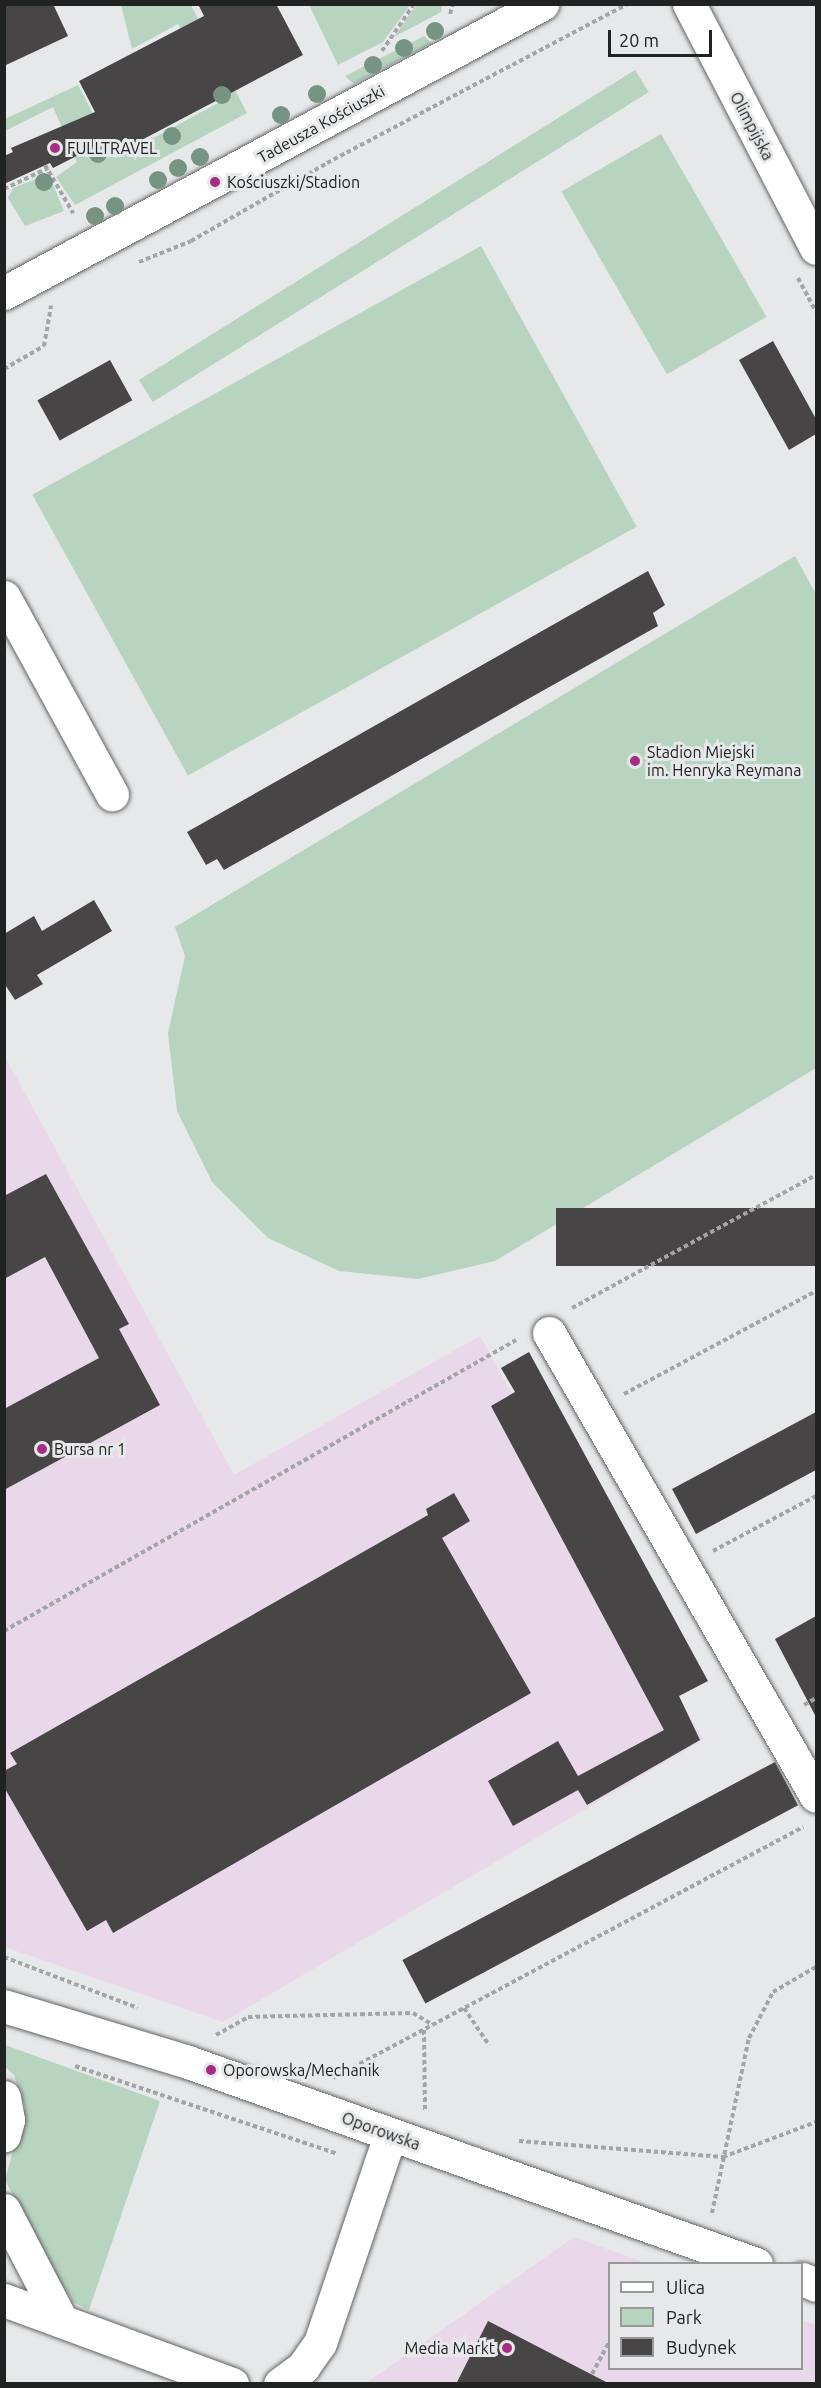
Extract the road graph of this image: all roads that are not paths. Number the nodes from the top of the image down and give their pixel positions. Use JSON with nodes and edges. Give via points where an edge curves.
{"nodes":[{"id":1,"x":689,"y":4,"type":"edge"},
{"id":2,"x":530,"y":7,"type":"edge"},
{"id":3,"x":816,"y":248,"type":"edge"},
{"id":4,"x":7,"y":284,"type":"edge"},
{"id":5,"x":4,"y":597,"type":"edge"},
{"id":6,"x":112,"y":794,"type":"dead end"},
{"id":7,"x":545,"y":1328,"type":"road end"},
{"id":8,"x":813,"y":1810,"type":"edge"},
{"id":9,"x":4,"y":2006,"type":"edge"},
{"id":10,"x":4,"y":2097,"type":"edge"},
{"id":11,"x":4,"y":2135,"type":"edge"},
{"id":12,"x":390,"y":2135,"type":"junction"},
{"id":13,"x":4,"y":2210,"type":"edge"},
{"id":14,"x":750,"y":2262,"type":"edge"},
{"id":15,"x":4,"y":2300,"type":"edge"},
{"id":16,"x":61,"y":2320,"type":"junction"},
{"id":17,"x":232,"y":2384,"type":"edge"},
{"id":18,"x":280,"y":2384,"type":"edge"}],
"edges":[{"from":1,"to":3,"type":"street","name":"Olimpijska"},
{"from":2,"to":4,"type":"street","name":"Tadeusza Kościuszki"},
{"from":5,"to":6,"type":"street"},
{"from":7,"to":8,"type":"street"},
{"from":9,"to":12,"type":"street","name":"Oporowska","via":[[188,2062]]},
{"from":10,"to":11,"type":"street","via":[[8,2120]]},
{"from":12,"to":14,"type":"street","name":"Oporowska"},
{"from":12,"to":18,"type":"street","via":[[320,2343],[303,2367]]},
{"from":13,"to":16,"type":"street"},
{"from":15,"to":16,"type":"street"},
{"from":16,"to":17,"type":"street"}]}
